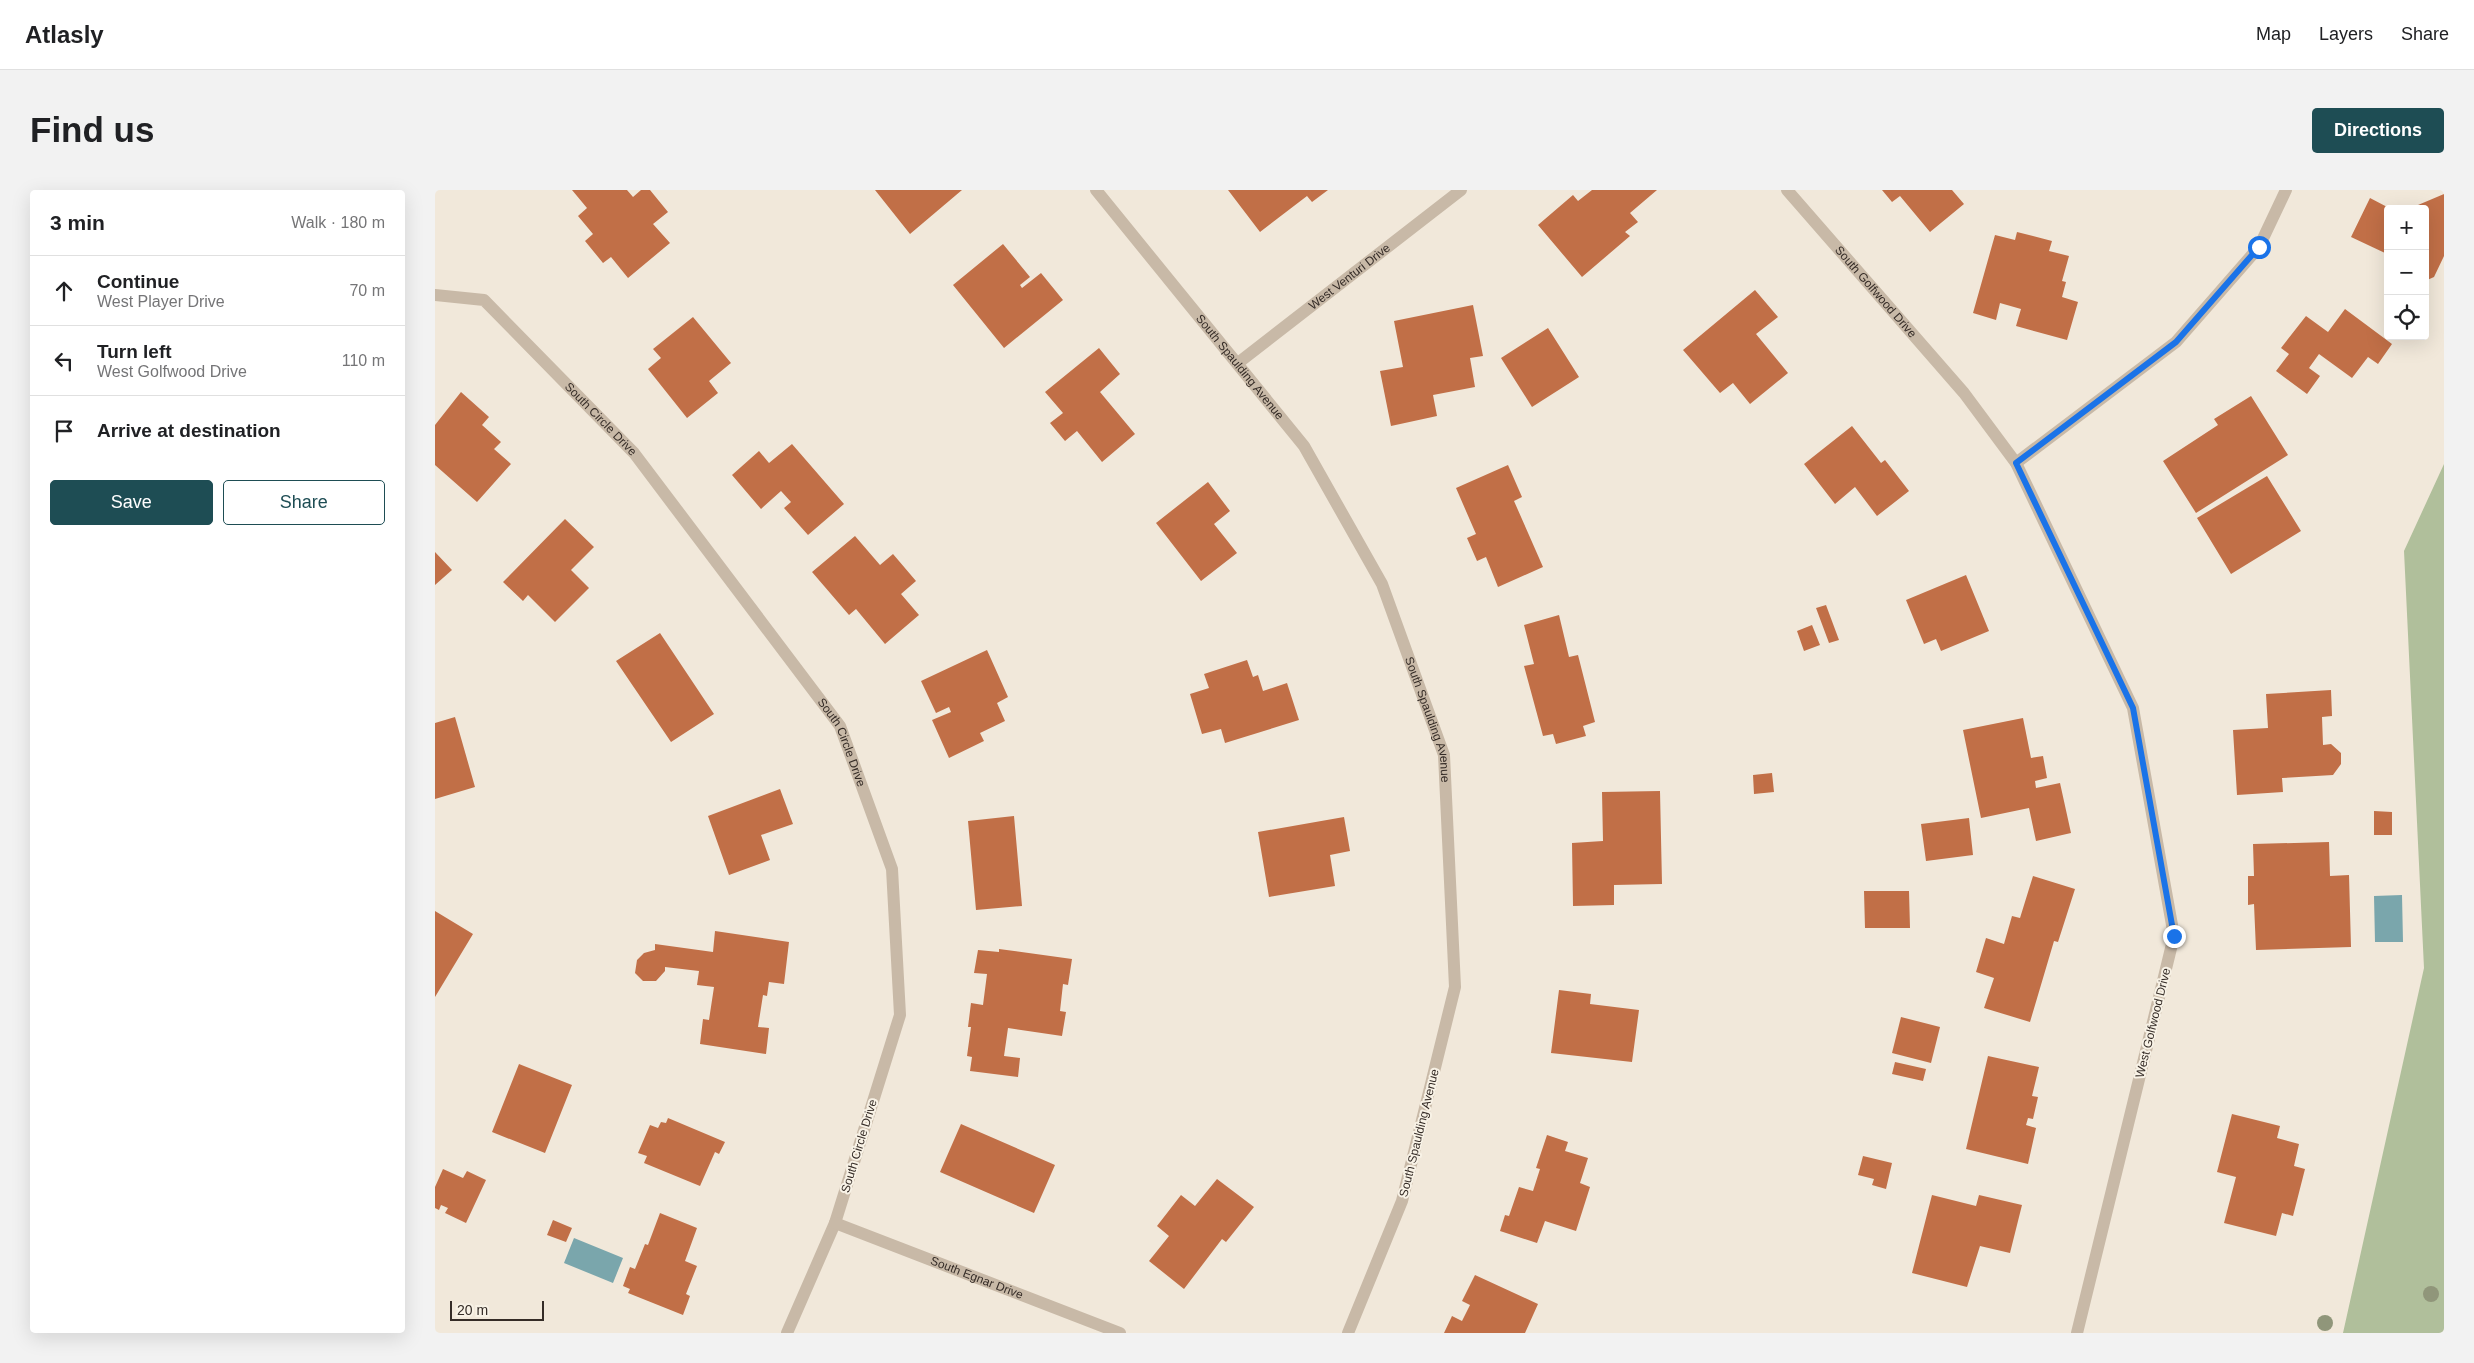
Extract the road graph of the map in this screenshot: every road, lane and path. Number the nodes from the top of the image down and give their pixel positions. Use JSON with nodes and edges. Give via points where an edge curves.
{"nodes":[{"id":1,"x":1096,"y":190,"type":"edge"},
{"id":2,"x":1461,"y":190,"type":"edge"},
{"id":3,"x":1787,"y":190,"type":"edge"},
{"id":4,"x":2286,"y":190,"type":"edge"},
{"id":5,"x":435,"y":295,"type":"edge"},
{"id":6,"x":1238,"y":364,"type":"junction"},
{"id":7,"x":1964,"y":393,"type":"joint"},
{"id":8,"x":2016,"y":463,"type":"junction"},
{"id":9,"x":835,"y":1223,"type":"junction"},
{"id":10,"x":787,"y":1333,"type":"edge"},
{"id":11,"x":1120,"y":1333,"type":"edge"},
{"id":12,"x":1348,"y":1333,"type":"edge"},
{"id":13,"x":2077,"y":1333,"type":"edge"}],
"edges":[{"from":1,"to":6,"type":"street","name":"South Spaulding Avenue"},
{"from":2,"to":6,"type":"street","name":"West Venturi Drive"},
{"from":3,"to":7,"type":"street","name":"South Golfwood Drive"},
{"from":4,"to":8,"type":"street","via":[[2259,247],[2176,342]]},
{"from":5,"to":9,"type":"street","name":"South Circle Drive","via":[[484,300],[634,453],[840,726],[892,869],[900,1015]]},
{"from":6,"to":12,"type":"street","name":"South Spaulding Avenue","via":[[1304,446],[1382,584],[1444,755],[1455,987],[1402,1201]]},
{"from":7,"to":8,"type":"street","name":"West Golfwood Drive"},
{"from":8,"to":13,"type":"street","name":"West Golfwood Drive","via":[[2133,708],[2174,936]]},
{"from":9,"to":10,"type":"street","name":"South Circle Drive"},
{"from":9,"to":11,"type":"street","name":"South Egnar Drive"}]}
